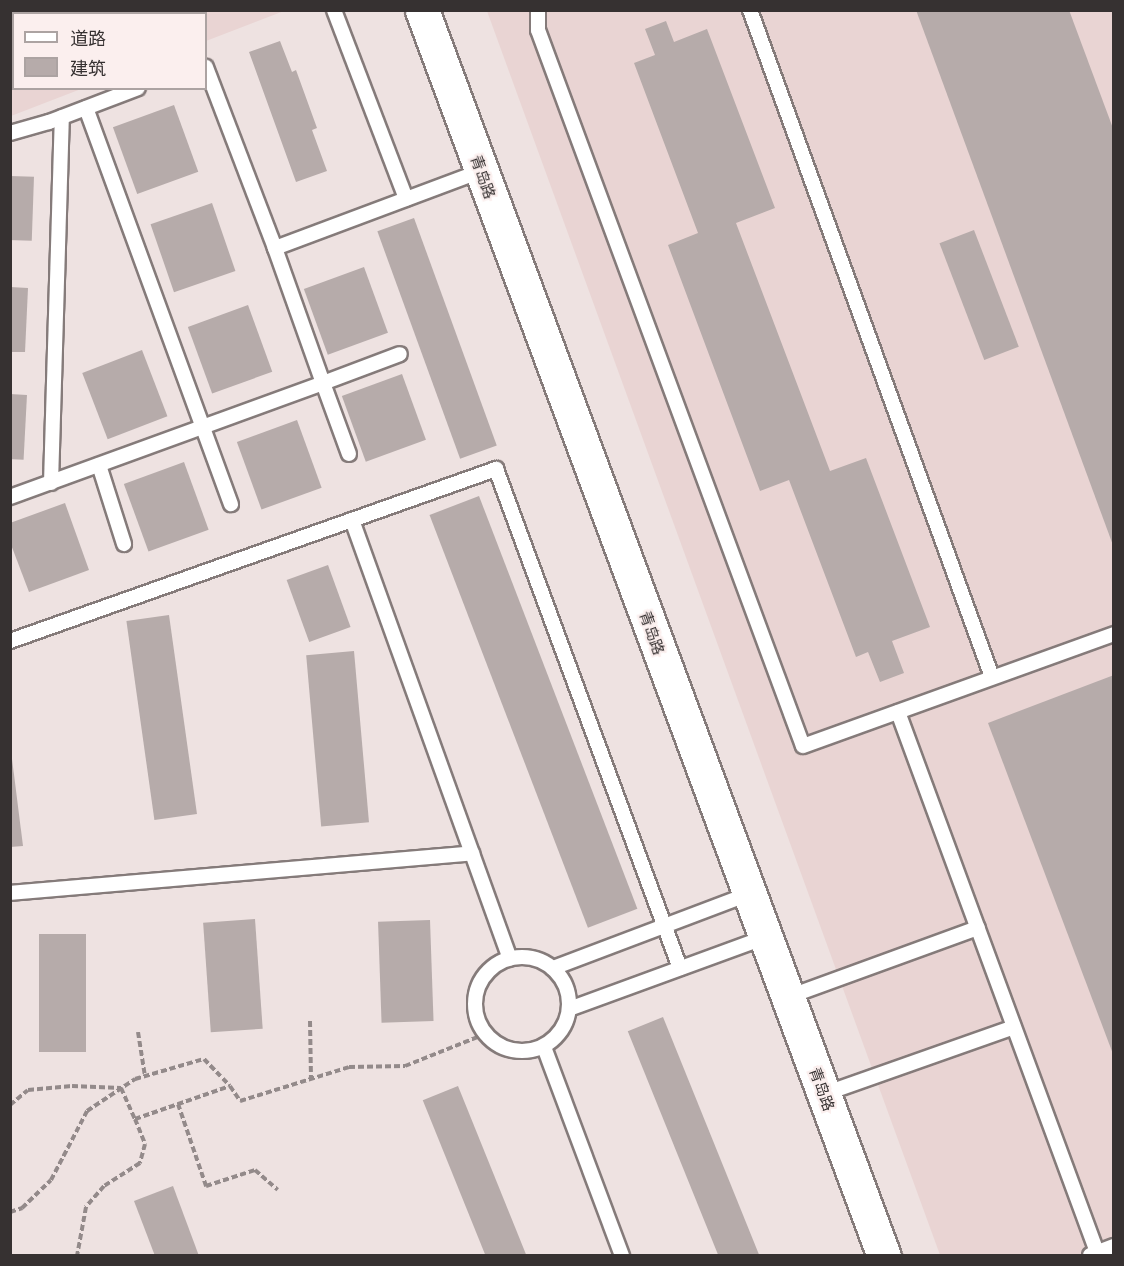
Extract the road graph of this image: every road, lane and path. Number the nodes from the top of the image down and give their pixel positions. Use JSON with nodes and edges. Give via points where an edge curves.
{"nodes":[{"id":1,"x":334,"y":10,"type":"edge"},
{"id":2,"x":422,"y":10,"type":"edge"},
{"id":3,"x":538,"y":10,"type":"edge"},
{"id":4,"x":750,"y":10,"type":"edge"},
{"id":5,"x":207,"y":70,"type":"edge"},
{"id":6,"x":133,"y":90,"type":"edge"},
{"id":7,"x":86,"y":108,"type":"junction"},
{"id":8,"x":62,"y":117,"type":"junction"},
{"id":9,"x":10,"y":133,"type":"edge"},
{"id":10,"x":481,"y":171,"type":"junction"},
{"id":11,"x":406,"y":199,"type":"junction"},
{"id":12,"x":275,"y":248,"type":"junction"},
{"id":13,"x":400,"y":354,"type":"dead end"},
{"id":14,"x":323,"y":383,"type":"junction"},
{"id":15,"x":202,"y":427,"type":"junction"},
{"id":16,"x":349,"y":454,"type":"dead end"},
{"id":17,"x":99,"y":465,"type":"junction"},
{"id":18,"x":51,"y":483,"type":"junction"},
{"id":19,"x":10,"y":497,"type":"edge"},
{"id":20,"x":231,"y":504,"type":"dead end"},
{"id":21,"x":352,"y":520,"type":"junction"},
{"id":22,"x":124,"y":544,"type":"dead end"},
{"id":23,"x":1113,"y":634,"type":"edge"},
{"id":24,"x":10,"y":642,"type":"edge"},
{"id":25,"x":992,"y":677,"type":"junction"},
{"id":26,"x":898,"y":712,"type":"junction"},
{"id":27,"x":472,"y":853,"type":"junction"},
{"id":28,"x":10,"y":893,"type":"edge"},
{"id":29,"x":749,"y":894,"type":"junction"},
{"id":30,"x":664,"y":926,"type":"junction"},
{"id":31,"x":978,"y":928,"type":"junction"},
{"id":32,"x":766,"y":937,"type":"junction"},
{"id":33,"x":510,"y":958,"type":"junction"},
{"id":34,"x":553,"y":968,"type":"junction"},
{"id":35,"x":680,"y":968,"type":"junction"},
{"id":36,"x":788,"y":998,"type":"junction"},
{"id":37,"x":569,"y":1009,"type":"junction"},
{"id":38,"x":310,"y":1021,"type":"dead end"},
{"id":39,"x":1014,"y":1027,"type":"junction"},
{"id":40,"x":138,"y":1032,"type":"dead end"},
{"id":41,"x":485,"y":1034,"type":"junction"},
{"id":42,"x":544,"y":1047,"type":"junction"},
{"id":43,"x":145,"y":1076,"type":"junction"},
{"id":44,"x":311,"y":1079,"type":"junction"},
{"id":45,"x":230,"y":1086,"type":"junction"},
{"id":46,"x":121,"y":1089,"type":"junction"},
{"id":47,"x":824,"y":1094,"type":"junction"},
{"id":48,"x":178,"y":1104,"type":"junction"},
{"id":49,"x":10,"y":1105,"type":"edge"},
{"id":50,"x":135,"y":1119,"type":"junction"},
{"id":51,"x":278,"y":1191,"type":"dead end"},
{"id":52,"x":10,"y":1212,"type":"edge"},
{"id":53,"x":1113,"y":1246,"type":"edge"},
{"id":54,"x":1093,"y":1254,"type":"edge"},
{"id":55,"x":77,"y":1256,"type":"edge"},
{"id":56,"x":622,"y":1256,"type":"edge"},
{"id":57,"x":884,"y":1256,"type":"edge"}],
"edges":[{"from":1,"to":11,"type":"lane"},
{"from":2,"to":10,"type":"street","name":"青岛路"},
{"from":3,"to":26,"type":"lane","via":[[538,30],[803,746]]},
{"from":4,"to":25,"type":"lane"},
{"from":5,"to":12,"type":"lane"},
{"from":6,"to":7,"type":"lane"},
{"from":7,"to":8,"type":"lane"},
{"from":7,"to":15,"type":"lane"},
{"from":8,"to":9,"type":"lane"},
{"from":8,"to":18,"type":"lane"},
{"from":10,"to":11,"type":"lane"},
{"from":10,"to":29,"type":"street","name":"青岛路"},
{"from":11,"to":12,"type":"lane"},
{"from":12,"to":14,"type":"lane"},
{"from":13,"to":14,"type":"lane"},
{"from":14,"to":15,"type":"lane"},
{"from":14,"to":16,"type":"lane"},
{"from":15,"to":17,"type":"lane"},
{"from":15,"to":20,"type":"lane"},
{"from":17,"to":18,"type":"lane"},
{"from":17,"to":22,"type":"lane"},
{"from":18,"to":19,"type":"lane"},
{"from":21,"to":24,"type":"lane"},
{"from":21,"to":27,"type":"lane"},
{"from":21,"to":30,"type":"lane","via":[[496,469]]},
{"from":23,"to":25,"type":"lane"},
{"from":25,"to":26,"type":"lane"},
{"from":26,"to":31,"type":"lane"},
{"from":27,"to":28,"type":"lane"},
{"from":27,"to":33,"type":"lane"},
{"from":29,"to":30,"type":"lane"},
{"from":29,"to":32,"type":"street","name":"青岛路"},
{"from":30,"to":34,"type":"lane"},
{"from":30,"to":35,"type":"lane"},
{"from":31,"to":36,"type":"lane"},
{"from":31,"to":39,"type":"lane"},
{"from":32,"to":35,"type":"lane"},
{"from":32,"to":36,"type":"street","name":"青岛路"},
{"from":33,"to":34,"type":"lane","via":[[540,960]]},
{"from":33,"to":41,"type":"lane","via":[[485,975],[477,989],[475,1004]]},
{"from":34,"to":37,"type":"lane","via":[[569,994]]},
{"from":35,"to":37,"type":"lane"},
{"from":36,"to":47,"type":"street","name":"青岛路"},
{"from":37,"to":42,"type":"lane","via":[[565,1024]]},
{"from":38,"to":44,"type":"path"},
{"from":39,"to":47,"type":"lane"},
{"from":39,"to":54,"type":"lane"},
{"from":40,"to":43,"type":"path"},
{"from":41,"to":42,"type":"lane","via":[[513,1051]]},
{"from":41,"to":44,"type":"path","via":[[405,1066],[349,1067]]},
{"from":42,"to":56,"type":"lane"},
{"from":43,"to":45,"type":"path","via":[[204,1059]]},
{"from":43,"to":46,"type":"path"},
{"from":44,"to":45,"type":"path","via":[[240,1101]]},
{"from":45,"to":48,"type":"path"},
{"from":46,"to":49,"type":"path","via":[[72,1086],[28,1090]]},
{"from":46,"to":50,"type":"path"},
{"from":46,"to":52,"type":"path","via":[[87,1111],[51,1180],[22,1208]]},
{"from":47,"to":57,"type":"street","name":"青岛路"},
{"from":48,"to":50,"type":"path"},
{"from":48,"to":51,"type":"path","via":[[206,1186],[255,1170]]},
{"from":50,"to":55,"type":"path","via":[[145,1144],[140,1163],[104,1186],[86,1207]]},
{"from":53,"to":54,"type":"lane"}]}
